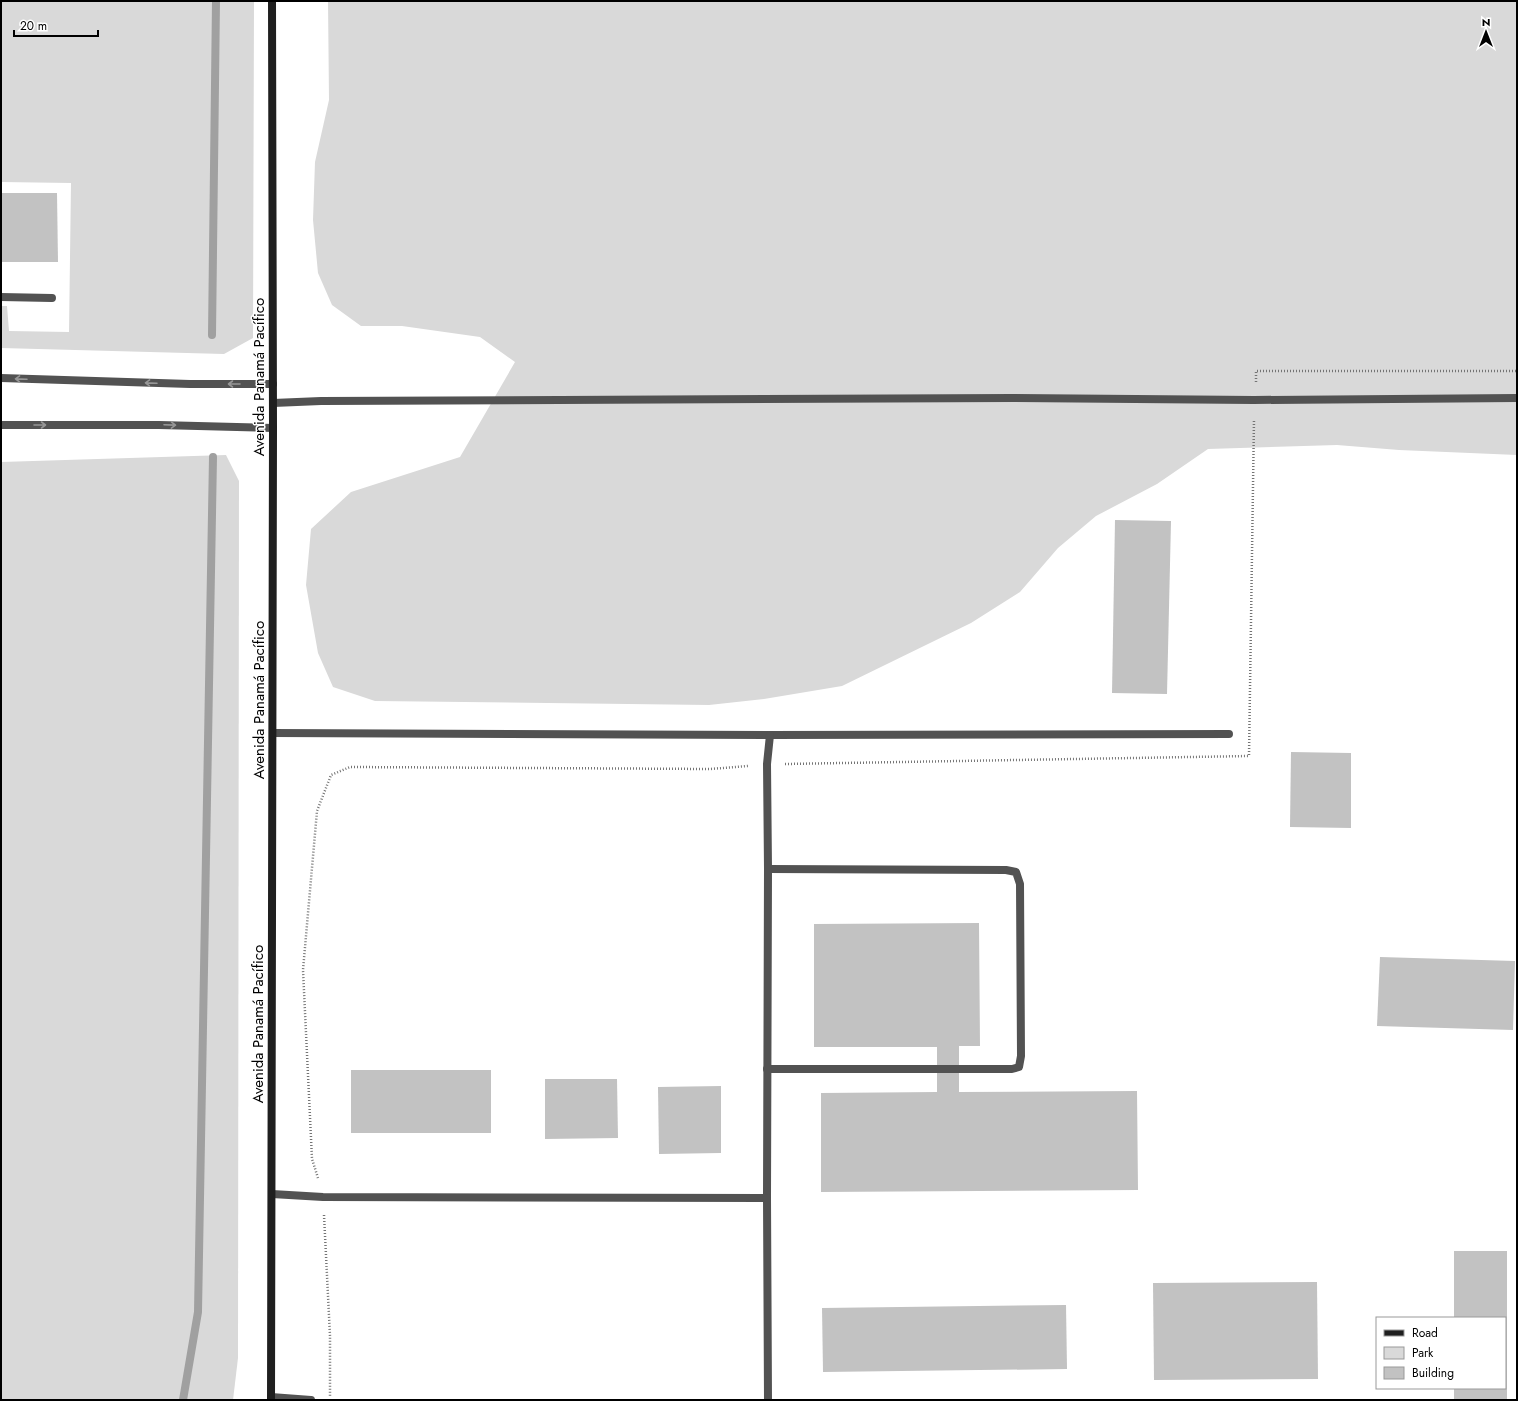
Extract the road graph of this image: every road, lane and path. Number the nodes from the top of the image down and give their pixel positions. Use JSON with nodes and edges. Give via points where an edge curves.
{"nodes":[{"id":1,"x":272,"y":1,"type":"edge"},
{"id":2,"x":1,"y":297,"type":"edge"},
{"id":3,"x":52,"y":298,"type":"dead end"},
{"id":4,"x":1517,"y":371,"type":"edge"},
{"id":5,"x":1,"y":378,"type":"edge"},
{"id":6,"x":273,"y":384,"type":"junction"},
{"id":7,"x":1517,"y":398,"type":"edge"},
{"id":8,"x":1254,"y":400,"type":"junction"},
{"id":9,"x":273,"y":403,"type":"junction"},
{"id":10,"x":1,"y":425,"type":"edge"},
{"id":11,"x":273,"y":428,"type":"junction"},
{"id":12,"x":273,"y":733,"type":"junction"},
{"id":13,"x":1229,"y":734,"type":"dead end"},
{"id":14,"x":770,"y":735,"type":"junction"},
{"id":15,"x":767,"y":764,"type":"junction"},
{"id":16,"x":768,"y":869,"type":"junction"},
{"id":17,"x":767,"y":1069,"type":"junction"},
{"id":18,"x":272,"y":1194,"type":"junction"},
{"id":19,"x":323,"y":1197,"type":"junction"},
{"id":20,"x":767,"y":1198,"type":"junction"},
{"id":21,"x":271,"y":1398,"type":"edge"},
{"id":22,"x":311,"y":1400,"type":"edge"},
{"id":23,"x":330,"y":1400,"type":"edge"},
{"id":24,"x":768,"y":1400,"type":"edge"}],
"edges":[{"from":1,"to":6,"type":"main road","name":"Avenida Panamá Pacífico"},
{"from":2,"to":3,"type":"street"},
{"from":4,"to":8,"type":"path","via":[[1256,371]]},
{"from":6,"to":5,"type":"street","one_way":true},
{"from":6,"to":9,"type":"main road","name":"Avenida Panamá Pacífico"},
{"from":7,"to":8,"type":"street"},
{"from":8,"to":9,"type":"street","via":[[329,400]]},
{"from":8,"to":15,"type":"path","via":[[1249,756]]},
{"from":9,"to":11,"type":"main road","name":"Avenida Panamá Pacífico"},
{"from":10,"to":11,"type":"street","one_way":true},
{"from":11,"to":12,"type":"main road","name":"Avenida Panamá Pacífico"},
{"from":12,"to":14,"type":"street"},
{"from":12,"to":18,"type":"main road","name":"Avenida Panamá Pacífico"},
{"from":13,"to":14,"type":"street"},
{"from":14,"to":15,"type":"street"},
{"from":15,"to":16,"type":"street"},
{"from":15,"to":19,"type":"path","via":[[710,769],[350,767],[331,775],[317,811],[303,970],[312,1159]]},
{"from":16,"to":17,"type":"street"},
{"from":16,"to":17,"type":"street","via":[[1016,872],[1020,884],[1021,1056],[1019,1067],[1012,1069]]},
{"from":17,"to":20,"type":"street"},
{"from":18,"to":19,"type":"street"},
{"from":18,"to":21,"type":"main road","name":"Avenida Panamá Pacífico"},
{"from":19,"to":20,"type":"street"},
{"from":19,"to":23,"type":"path","via":[[330,1336]]},
{"from":20,"to":24,"type":"street"},
{"from":21,"to":22,"type":"street"}]}
